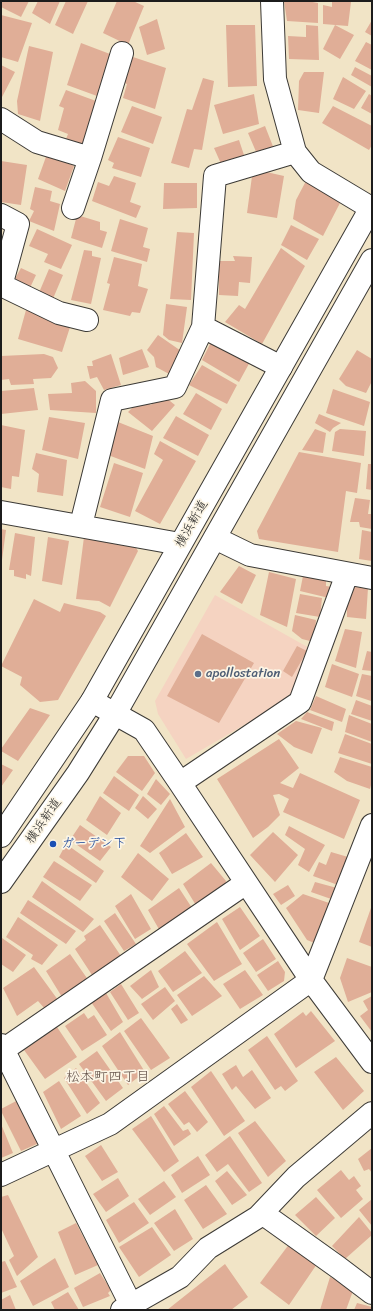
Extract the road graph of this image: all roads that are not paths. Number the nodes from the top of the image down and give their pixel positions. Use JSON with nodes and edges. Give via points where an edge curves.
{"nodes":[{"id":1,"x":272,"y":1,"type":"edge"},
{"id":2,"x":122,"y":53,"type":"dead end"},
{"id":3,"x":1,"y":119,"type":"edge"},
{"id":4,"x":295,"y":152,"type":"junction"},
{"id":5,"x":90,"y":158,"type":"junction"},
{"id":6,"x":372,"y":207,"type":"edge"},
{"id":7,"x":73,"y":208,"type":"dead end"},
{"id":8,"x":1,"y":215,"type":"edge"},
{"id":9,"x":372,"y":260,"type":"edge"},
{"id":10,"x":1,"y":286,"type":"edge"},
{"id":11,"x":87,"y":320,"type":"dead end"},
{"id":12,"x":203,"y":327,"type":"junction"},
{"id":13,"x":281,"y":367,"type":"junction"},
{"id":14,"x":1,"y":512,"type":"edge"},
{"id":15,"x":81,"y":525,"type":"junction"},
{"id":16,"x":215,"y":538,"type":"junction"},
{"id":17,"x":180,"y":544,"type":"junction"},
{"id":18,"x":348,"y":574,"type":"junction"},
{"id":19,"x":372,"y":578,"type":"edge"},
{"id":20,"x":92,"y":701,"type":"junction"},
{"id":21,"x":115,"y":714,"type":"junction"},
{"id":22,"x":180,"y":783,"type":"junction"},
{"id":23,"x":372,"y":825,"type":"edge"},
{"id":24,"x":1,"y":836,"type":"edge"},
{"id":25,"x":1,"y":882,"type":"edge"},
{"id":26,"x":246,"y":883,"type":"junction"},
{"id":27,"x":311,"y":980,"type":"junction"},
{"id":28,"x":2,"y":1047,"type":"edge"},
{"id":29,"x":372,"y":1062,"type":"edge"},
{"id":30,"x":372,"y":1113,"type":"edge"},
{"id":31,"x":54,"y":1151,"type":"junction"},
{"id":32,"x":1,"y":1175,"type":"edge"},
{"id":33,"x":262,"y":1213,"type":"junction"},
{"id":34,"x":372,"y":1293,"type":"edge"},
{"id":35,"x":127,"y":1307,"type":"edge"}],
"edges":[{"from":1,"to":4,"type":"main road","via":[[275,79]]},
{"from":2,"to":5,"type":"main road"},
{"from":3,"to":5,"type":"main road","via":[[37,142]]},
{"from":4,"to":6,"type":"main road","via":[[311,172]]},
{"from":4,"to":12,"type":"main road","via":[[215,176]]},
{"from":5,"to":7,"type":"main road"},
{"from":6,"to":13,"type":"main road","name":"横浜新道"},
{"from":8,"to":10,"type":"main road","via":[[18,224]]},
{"from":9,"to":16,"type":"main road","name":"横浜新道"},
{"from":10,"to":11,"type":"main road","via":[[59,313]]},
{"from":12,"to":13,"type":"main road"},
{"from":12,"to":15,"type":"main road","via":[[174,387],[112,400]]},
{"from":13,"to":17,"type":"main road","name":"横浜新道"},
{"from":14,"to":15,"type":"main road"},
{"from":15,"to":17,"type":"main road"},
{"from":16,"to":18,"type":"main road","via":[[250,555]]},
{"from":16,"to":21,"type":"main road","name":"横浜新道"},
{"from":17,"to":20,"type":"main road","name":"横浜新道"},
{"from":18,"to":19,"type":"main road"},
{"from":18,"to":22,"type":"main road","via":[[300,702]]},
{"from":20,"to":21,"type":"main road"},
{"from":20,"to":24,"type":"main road","name":"横浜新道"},
{"from":21,"to":22,"type":"main road","via":[[144,730]]},
{"from":21,"to":25,"type":"main road","name":"横浜新道"},
{"from":22,"to":26,"type":"main road"},
{"from":23,"to":27,"type":"main road"},
{"from":26,"to":27,"type":"main road"},
{"from":26,"to":28,"type":"main road"},
{"from":27,"to":29,"type":"main road"},
{"from":27,"to":31,"type":"main road","via":[[110,1124]]},
{"from":28,"to":31,"type":"main road"},
{"from":30,"to":33,"type":"main road","via":[[296,1177]]},
{"from":31,"to":32,"type":"main road"},
{"from":31,"to":35,"type":"main road"},
{"from":33,"to":34,"type":"main road"},
{"from":33,"to":35,"type":"main road","via":[[208,1248],[180,1277]]}]}
